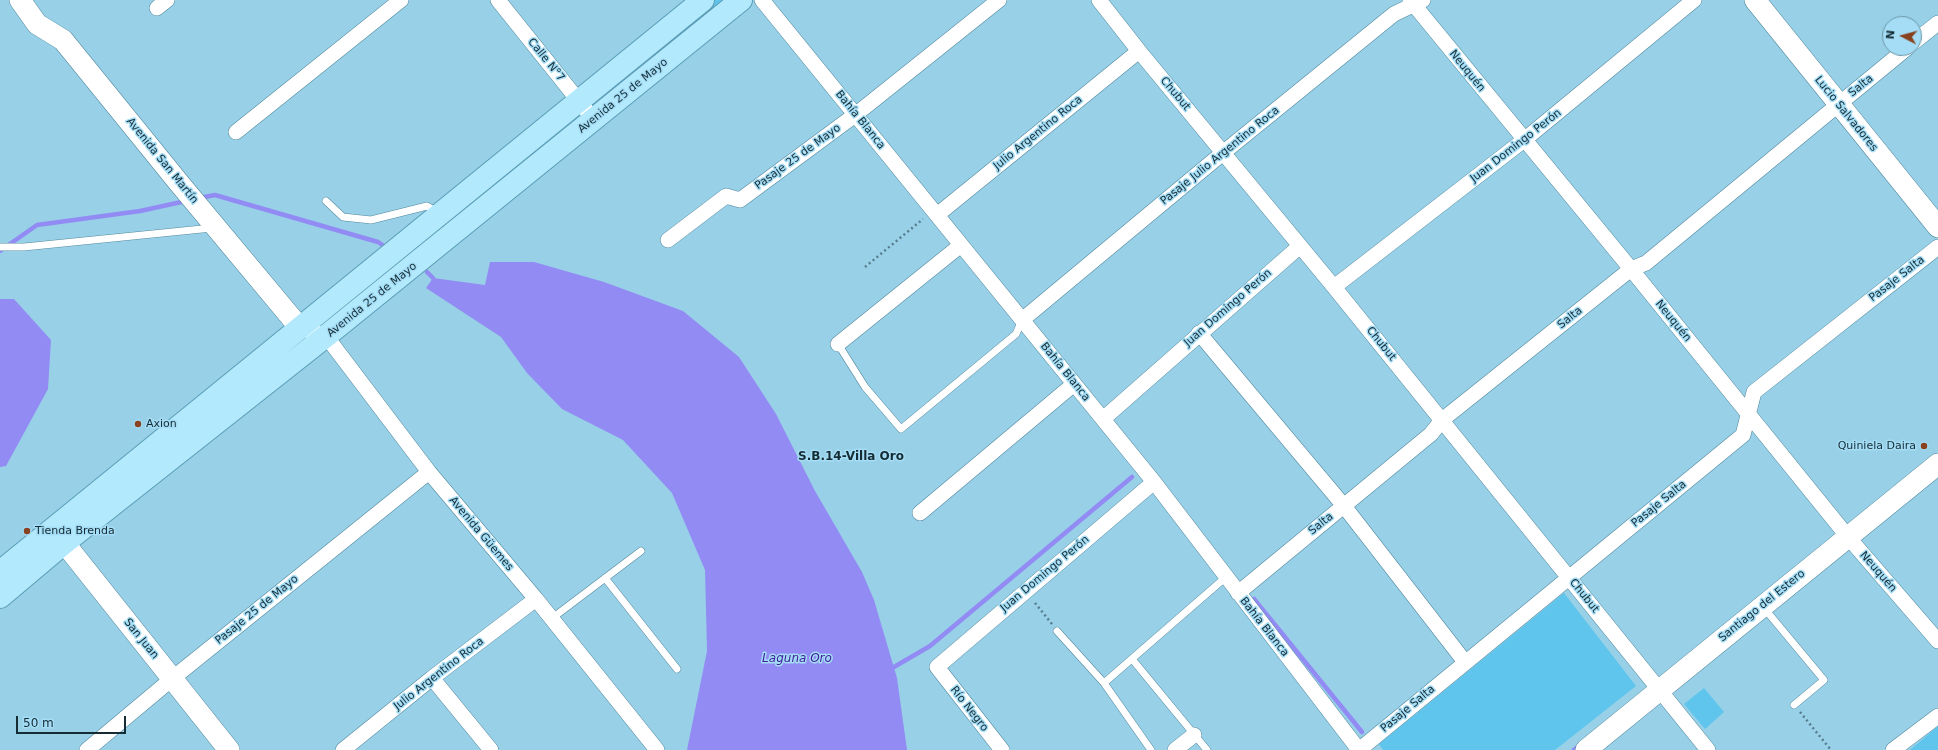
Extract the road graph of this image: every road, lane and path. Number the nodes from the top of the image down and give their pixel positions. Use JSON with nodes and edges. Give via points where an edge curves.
{"nodes":[{"id":1,"x":20,"y":0,"type":"edge"},
{"id":2,"x":401,"y":0,"type":"edge"},
{"id":3,"x":498,"y":0,"type":"edge"},
{"id":4,"x":703,"y":0,"type":"edge"},
{"id":5,"x":741,"y":0,"type":"edge"},
{"id":6,"x":762,"y":0,"type":"edge"},
{"id":7,"x":999,"y":0,"type":"edge"},
{"id":8,"x":1099,"y":0,"type":"edge"},
{"id":9,"x":1694,"y":0,"type":"edge"},
{"id":10,"x":1755,"y":0,"type":"edge"},
{"id":11,"x":1416,"y":2,"type":"edge"},
{"id":12,"x":1938,"y":23,"type":"edge"},
{"id":13,"x":1922,"y":36,"type":"edge"},
{"id":14,"x":1139,"y":52,"type":"junction"},
{"id":15,"x":1897,"y":56,"type":"edge"},
{"id":16,"x":579,"y":100,"type":"junction"},
{"id":17,"x":1839,"y":104,"type":"junction"},
{"id":18,"x":856,"y":115,"type":"junction"},
{"id":19,"x":594,"y":120,"type":"junction"},
{"id":20,"x":236,"y":132,"type":"dead end"},
{"id":21,"x":1524,"y":140,"type":"junction"},
{"id":22,"x":1224,"y":152,"type":"junction"},
{"id":23,"x":326,"y":201,"type":"dead end"},
{"id":24,"x":439,"y":213,"type":"junction"},
{"id":25,"x":937,"y":215,"type":"junction"},
{"id":26,"x":216,"y":227,"type":"junction"},
{"id":27,"x":1938,"y":227,"type":"edge"},
{"id":28,"x":668,"y":240,"type":"dead end"},
{"id":29,"x":961,"y":245,"type":"junction"},
{"id":30,"x":1300,"y":246,"type":"junction"},
{"id":31,"x":0,"y":247,"type":"edge"},
{"id":32,"x":1938,"y":247,"type":"edge"},
{"id":33,"x":864,"y":267,"type":"dead end"},
{"id":34,"x":1631,"y":269,"type":"junction"},
{"id":35,"x":1334,"y":286,"type":"junction"},
{"id":36,"x":1022,"y":320,"type":"junction"},
{"id":37,"x":300,"y":328,"type":"junction"},
{"id":38,"x":1199,"y":333,"type":"junction"},
{"id":39,"x":326,"y":336,"type":"junction"},
{"id":40,"x":838,"y":344,"type":"joint"},
{"id":41,"x":1074,"y":384,"type":"junction"},
{"id":42,"x":1748,"y":414,"type":"junction"},
{"id":43,"x":1103,"y":419,"type":"junction"},
{"id":44,"x":1442,"y":420,"type":"junction"},
{"id":45,"x":1938,"y":464,"type":"edge"},
{"id":46,"x":429,"y":472,"type":"junction"},
{"id":47,"x":1154,"y":482,"type":"junction"},
{"id":48,"x":1344,"y":506,"type":"junction"},
{"id":49,"x":920,"y":513,"type":"dead end"},
{"id":50,"x":58,"y":536,"type":"junction"},
{"id":51,"x":1848,"y":537,"type":"junction"},
{"id":52,"x":641,"y":551,"type":"dead end"},
{"id":53,"x":0,"y":572,"type":"edge"},
{"id":54,"x":1226,"y":577,"type":"junction"},
{"id":55,"x":1569,"y":577,"type":"junction"},
{"id":56,"x":605,"y":578,"type":"junction"},
{"id":57,"x":1026,"y":591,"type":"junction"},
{"id":58,"x":1238,"y":593,"type":"junction"},
{"id":59,"x":0,"y":597,"type":"edge"},
{"id":60,"x":536,"y":599,"type":"junction"},
{"id":61,"x":1762,"y":606,"type":"junction"},
{"id":62,"x":551,"y":619,"type":"junction"},
{"id":63,"x":1057,"y":631,"type":"joint"},
{"id":64,"x":1938,"y":640,"type":"edge"},
{"id":65,"x":1132,"y":659,"type":"junction"},
{"id":66,"x":1465,"y":662,"type":"junction"},
{"id":67,"x":937,"y":667,"type":"joint"},
{"id":68,"x":677,"y":669,"type":"dead end"},
{"id":69,"x":173,"y":678,"type":"junction"},
{"id":70,"x":432,"y":678,"type":"junction"},
{"id":71,"x":1104,"y":683,"type":"junction"},
{"id":72,"x":1660,"y":690,"type":"junction"},
{"id":73,"x":1794,"y":705,"type":"joint"},
{"id":74,"x":1938,"y":716,"type":"edge"},
{"id":75,"x":1194,"y":734,"type":"junction"},
{"id":76,"x":1590,"y":749,"type":"edge"},
{"id":77,"x":87,"y":750,"type":"edge"},
{"id":78,"x":229,"y":750,"type":"edge"},
{"id":79,"x":343,"y":750,"type":"edge"},
{"id":80,"x":490,"y":750,"type":"edge"},
{"id":81,"x":657,"y":750,"type":"edge"},
{"id":82,"x":1002,"y":750,"type":"edge"},
{"id":83,"x":1151,"y":750,"type":"edge"},
{"id":84,"x":1175,"y":750,"type":"edge"},
{"id":85,"x":1207,"y":750,"type":"edge"},
{"id":86,"x":1359,"y":750,"type":"edge"},
{"id":87,"x":1708,"y":750,"type":"edge"},
{"id":88,"x":1831,"y":750,"type":"edge"},
{"id":89,"x":1893,"y":750,"type":"edge"}],
"edges":[{"from":1,"to":26,"type":"street","name":"Avenida San Martín","via":[[37,24],[63,40]]},
{"from":2,"to":20,"type":"street"},
{"from":3,"to":16,"type":"street","name":"Calle N°7"},
{"from":4,"to":16,"type":"main road","name":"Avenida 25 de Mayo"},
{"from":5,"to":19,"type":"main road","name":"Avenida 25 de Mayo"},
{"from":6,"to":18,"type":"street","name":"Bahía Blanca"},
{"from":7,"to":18,"type":"street","name":"Pasaje 25 de Mayo"},
{"from":8,"to":14,"type":"street","name":"Chubut"},
{"from":9,"to":21,"type":"street","name":"Juan Domingo Perón"},
{"from":10,"to":17,"type":"street","name":"Lucio Salvadores"},
{"from":11,"to":21,"type":"street","name":"Neuquén"},
{"from":11,"to":22,"type":"street","name":"Pasaje Julio Argentino Roca","via":[[1394,14]]},
{"from":12,"to":13,"type":"street"},
{"from":14,"to":22,"type":"street","name":"Chubut"},
{"from":14,"to":25,"type":"street","name":"Julio Argentino Roca"},
{"from":15,"to":17,"type":"street","name":"Salta"},
{"from":16,"to":19,"type":"street","name":"Calle N°7"},
{"from":16,"to":24,"type":"main road","name":"Avenida 25 de Mayo"},
{"from":17,"to":27,"type":"street","name":"Lucio Salvadores"},
{"from":17,"to":34,"type":"street","name":"Salta","via":[[1646,263]]},
{"from":18,"to":25,"type":"street","name":"Bahía Blanca"},
{"from":18,"to":28,"type":"street","name":"Pasaje 25 de Mayo","via":[[740,200],[726,196]]},
{"from":19,"to":39,"type":"main road","name":"Avenida 25 de Mayo"},
{"from":21,"to":34,"type":"street","name":"Neuquén"},
{"from":21,"to":35,"type":"street","name":"Juan Domingo Perón"},
{"from":22,"to":30,"type":"street","name":"Chubut"},
{"from":22,"to":36,"type":"street","name":"Pasaje Julio Argentino Roca"},
{"from":23,"to":24,"type":"lane","via":[[343,217],[372,220],[427,206]]},
{"from":24,"to":37,"type":"main road","name":"Avenida 25 de Mayo"},
{"from":25,"to":29,"type":"street","name":"Bahía Blanca"},
{"from":25,"to":33,"type":"path","via":[[924,218]]},
{"from":26,"to":31,"type":"lane","via":[[24,248]]},
{"from":26,"to":37,"type":"street","name":"Avenida San Martín"},
{"from":29,"to":36,"type":"street","name":"Bahía Blanca"},
{"from":29,"to":40,"type":"street"},
{"from":30,"to":35,"type":"street","name":"Chubut"},
{"from":30,"to":38,"type":"street","name":"Juan Domingo Perón"},
{"from":32,"to":42,"type":"street","name":"Pasaje Salta","via":[[1754,392]]},
{"from":34,"to":42,"type":"street","name":"Neuquén"},
{"from":34,"to":44,"type":"street","name":"Salta"},
{"from":35,"to":44,"type":"street","name":"Chubut"},
{"from":36,"to":40,"type":"lane","via":[[1016,334],[901,429],[865,387]]},
{"from":36,"to":41,"type":"street","name":"Bahía Blanca"},
{"from":37,"to":39,"type":"street"},
{"from":37,"to":50,"type":"main road","name":"Avenida 25 de Mayo"},
{"from":38,"to":43,"type":"street","name":"Juan Domingo Perón"},
{"from":38,"to":48,"type":"street"},
{"from":39,"to":46,"type":"street","name":"Avenida Güemes"},
{"from":39,"to":50,"type":"main road","name":"Avenida 25 de Mayo"},
{"from":41,"to":43,"type":"street","name":"Bahía Blanca"},
{"from":41,"to":49,"type":"street"},
{"from":42,"to":51,"type":"street","name":"Neuquén"},
{"from":42,"to":55,"type":"street","name":"Pasaje Salta","via":[[1743,435]]},
{"from":43,"to":47,"type":"street","name":"Bahía Blanca"},
{"from":44,"to":48,"type":"street","name":"Salta","via":[[1431,434]]},
{"from":44,"to":55,"type":"street","name":"Chubut"},
{"from":45,"to":51,"type":"street","name":"Santiago del Estero"},
{"from":46,"to":60,"type":"street","name":"Avenida Güemes"},
{"from":46,"to":69,"type":"street","name":"Pasaje 25 de Mayo"},
{"from":47,"to":54,"type":"street","name":"Bahía Blanca"},
{"from":47,"to":57,"type":"street","name":"Juan Domingo Perón"},
{"from":48,"to":58,"type":"street","name":"Salta"},
{"from":48,"to":66,"type":"street"},
{"from":50,"to":53,"type":"main road","name":"Avenida 25 de Mayo"},
{"from":50,"to":59,"type":"main road","name":"Avenida 25 de Mayo"},
{"from":50,"to":69,"type":"street","name":"San Juan"},
{"from":51,"to":61,"type":"street","name":"Santiago del Estero"},
{"from":51,"to":64,"type":"street","name":"Neuquén"},
{"from":52,"to":56,"type":"lane"},
{"from":54,"to":58,"type":"street","name":"Bahía Blanca"},
{"from":54,"to":65,"type":"lane"},
{"from":55,"to":66,"type":"street","name":"Pasaje Salta"},
{"from":55,"to":72,"type":"street","name":"Chubut"},
{"from":56,"to":62,"type":"lane"},
{"from":56,"to":68,"type":"lane"},
{"from":57,"to":63,"type":"path"},
{"from":57,"to":67,"type":"street","name":"Juan Domingo Perón"},
{"from":58,"to":86,"type":"street","name":"Bahía Blanca"},
{"from":60,"to":62,"type":"street","name":"Avenida Güemes"},
{"from":60,"to":70,"type":"street","name":"Julio Argentino Roca"},
{"from":61,"to":72,"type":"street","name":"Santiago del Estero"},
{"from":61,"to":73,"type":"lane","via":[[1824,680]]},
{"from":62,"to":81,"type":"street","name":"Avenida Güemes"},
{"from":63,"to":71,"type":"lane"},
{"from":65,"to":71,"type":"lane"},
{"from":65,"to":75,"type":"lane"},
{"from":66,"to":86,"type":"street","name":"Pasaje Salta"},
{"from":67,"to":82,"type":"street","name":"Río Negro"},
{"from":69,"to":77,"type":"street","name":"Pasaje 25 de Mayo"},
{"from":69,"to":78,"type":"street","name":"San Juan"},
{"from":70,"to":79,"type":"street","name":"Julio Argentino Roca"},
{"from":70,"to":80,"type":"street"},
{"from":71,"to":83,"type":"lane"},
{"from":72,"to":76,"type":"street","name":"Santiago del Estero"},
{"from":72,"to":87,"type":"street","name":"Chubut"},
{"from":73,"to":88,"type":"path"},
{"from":74,"to":89,"type":"street"},
{"from":75,"to":84,"type":"street"},
{"from":75,"to":85,"type":"lane"}]}
